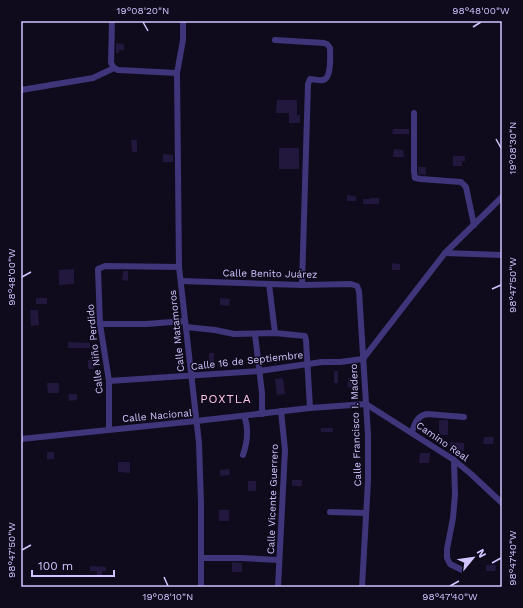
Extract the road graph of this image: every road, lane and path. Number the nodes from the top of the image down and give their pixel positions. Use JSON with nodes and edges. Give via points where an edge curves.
{"nodes":[{"id":1,"x":112,"y":21,"type":"edge"},
{"id":2,"x":183,"y":21,"type":"edge"},
{"id":3,"x":275,"y":40,"type":"dead end"},
{"id":4,"x":114,"y":68,"type":"junction"},
{"id":5,"x":178,"y":73,"type":"junction"},
{"id":6,"x":21,"y":90,"type":"edge"},
{"id":7,"x":414,"y":113,"type":"dead end"},
{"id":8,"x":502,"y":197,"type":"edge"},
{"id":9,"x":474,"y":225,"type":"junction"},
{"id":10,"x":445,"y":253,"type":"junction"},
{"id":11,"x":502,"y":255,"type":"edge"},
{"id":12,"x":180,"y":267,"type":"junction"},
{"id":13,"x":181,"y":281,"type":"junction"},
{"id":14,"x":269,"y":284,"type":"junction"},
{"id":15,"x":302,"y":285,"type":"junction"},
{"id":16,"x":357,"y":286,"type":"joint"},
{"id":17,"x":100,"y":324,"type":"junction"},
{"id":18,"x":186,"y":324,"type":"junction"},
{"id":19,"x":275,"y":333,"type":"junction"},
{"id":20,"x":255,"y":334,"type":"junction"},
{"id":21,"x":363,"y":359,"type":"junction"},
{"id":22,"x":306,"y":365,"type":"junction"},
{"id":23,"x":259,"y":371,"type":"junction"},
{"id":24,"x":190,"y":376,"type":"junction"},
{"id":25,"x":109,"y":381,"type":"junction"},
{"id":26,"x":366,"y":404,"type":"junction"},
{"id":27,"x":310,"y":408,"type":"junction"},
{"id":28,"x":281,"y":412,"type":"junction"},
{"id":29,"x":262,"y":414,"type":"junction"},
{"id":30,"x":244,"y":416,"type":"junction"},
{"id":31,"x":464,"y":417,"type":"dead end"},
{"id":32,"x":196,"y":421,"type":"junction"},
{"id":33,"x":109,"y":429,"type":"junction"},
{"id":34,"x":412,"y":432,"type":"junction"},
{"id":35,"x":21,"y":439,"type":"edge"},
{"id":36,"x":243,"y":455,"type":"dead end"},
{"id":37,"x":454,"y":460,"type":"junction"},
{"id":38,"x":502,"y":503,"type":"edge"},
{"id":39,"x":330,"y":512,"type":"dead end"},
{"id":40,"x":366,"y":513,"type":"junction"},
{"id":41,"x":201,"y":558,"type":"junction"},
{"id":42,"x":279,"y":560,"type":"junction"},
{"id":43,"x":462,"y":570,"type":"dead end"},
{"id":44,"x":201,"y":587,"type":"edge"},
{"id":45,"x":278,"y":587,"type":"edge"},
{"id":46,"x":362,"y":587,"type":"edge"}],
"edges":[{"from":1,"to":4,"type":"street","via":[[111,63]]},
{"from":2,"to":5,"type":"street","name":"Calle Matamoros"},
{"from":3,"to":15,"type":"street","via":[[324,43],[330,48],[328,77],[325,80],[310,80],[308,84]]},
{"from":4,"to":5,"type":"street"},
{"from":4,"to":6,"type":"street","via":[[93,78]]},
{"from":5,"to":12,"type":"street","name":"Calle Matamoros"},
{"from":7,"to":9,"type":"street","via":[[415,178],[461,182],[466,186]]},
{"from":8,"to":9,"type":"street"},
{"from":9,"to":10,"type":"street"},
{"from":10,"to":11,"type":"street"},
{"from":10,"to":21,"type":"street"},
{"from":12,"to":13,"type":"street","name":"Calle Matamoros"},
{"from":12,"to":17,"type":"street","name":"Calle Niño Perdido","via":[[100,267],[97,272]]},
{"from":13,"to":14,"type":"street","name":"Calle Benito Juárez"},
{"from":13,"to":18,"type":"street","name":"Calle Matamoros"},
{"from":14,"to":15,"type":"street","name":"Calle Benito Juárez"},
{"from":14,"to":19,"type":"street"},
{"from":15,"to":16,"type":"street","name":"Calle Benito Juárez"},
{"from":16,"to":21,"type":"street","name":"Calle Francisco I. Madero"},
{"from":17,"to":18,"type":"street"},
{"from":17,"to":25,"type":"street","name":"Calle Niño Perdido"},
{"from":18,"to":20,"type":"street","via":[[234,334]]},
{"from":18,"to":24,"type":"street","name":"Calle Matamoros"},
{"from":19,"to":20,"type":"street"},
{"from":19,"to":22,"type":"street","via":[[305,336]]},
{"from":20,"to":23,"type":"street"},
{"from":21,"to":22,"type":"street","name":"Calle 16 de Septiembre"},
{"from":21,"to":26,"type":"street","name":"Calle Francisco I. Madero"},
{"from":22,"to":23,"type":"street","name":"Calle 16 de Septiembre"},
{"from":22,"to":27,"type":"street"},
{"from":23,"to":24,"type":"street","name":"Calle 16 de Septiembre"},
{"from":23,"to":29,"type":"street"},
{"from":24,"to":25,"type":"street","name":"Calle 16 de Septiembre"},
{"from":24,"to":32,"type":"street","name":"Calle Matamoros"},
{"from":25,"to":33,"type":"street","name":"Calle Niño Perdido"},
{"from":26,"to":27,"type":"street","name":"Calle Nacional"},
{"from":26,"to":34,"type":"street","name":"Camino Real"},
{"from":26,"to":40,"type":"street","name":"Calle Francisco I. Madero"},
{"from":27,"to":28,"type":"street","name":"Calle Nacional"},
{"from":28,"to":29,"type":"street","name":"Calle Nacional"},
{"from":28,"to":42,"type":"street","name":"Calle Vicente Guerrero","via":[[285,450]]},
{"from":29,"to":30,"type":"street","name":"Calle Nacional"},
{"from":30,"to":32,"type":"street","name":"Calle Nacional"},
{"from":30,"to":36,"type":"street","via":[[247,427]]},
{"from":31,"to":34,"type":"street","via":[[421,415],[416,420]]},
{"from":32,"to":33,"type":"street","name":"Calle Nacional"},
{"from":32,"to":41,"type":"street","name":"Calle Matamoros","via":[[200,467]]},
{"from":33,"to":35,"type":"street","name":"Calle Nacional"},
{"from":34,"to":37,"type":"street","name":"Camino Real"},
{"from":37,"to":38,"type":"street","name":"Camino Real"},
{"from":37,"to":43,"type":"street","via":[[455,495],[447,558],[450,564]]},
{"from":39,"to":40,"type":"street"},
{"from":40,"to":46,"type":"street","name":"Calle Francisco I. Madero"},
{"from":41,"to":42,"type":"street"},
{"from":41,"to":44,"type":"street","name":"Calle Matamoros"},
{"from":42,"to":45,"type":"street","name":"Calle Vicente Guerrero"}]}
